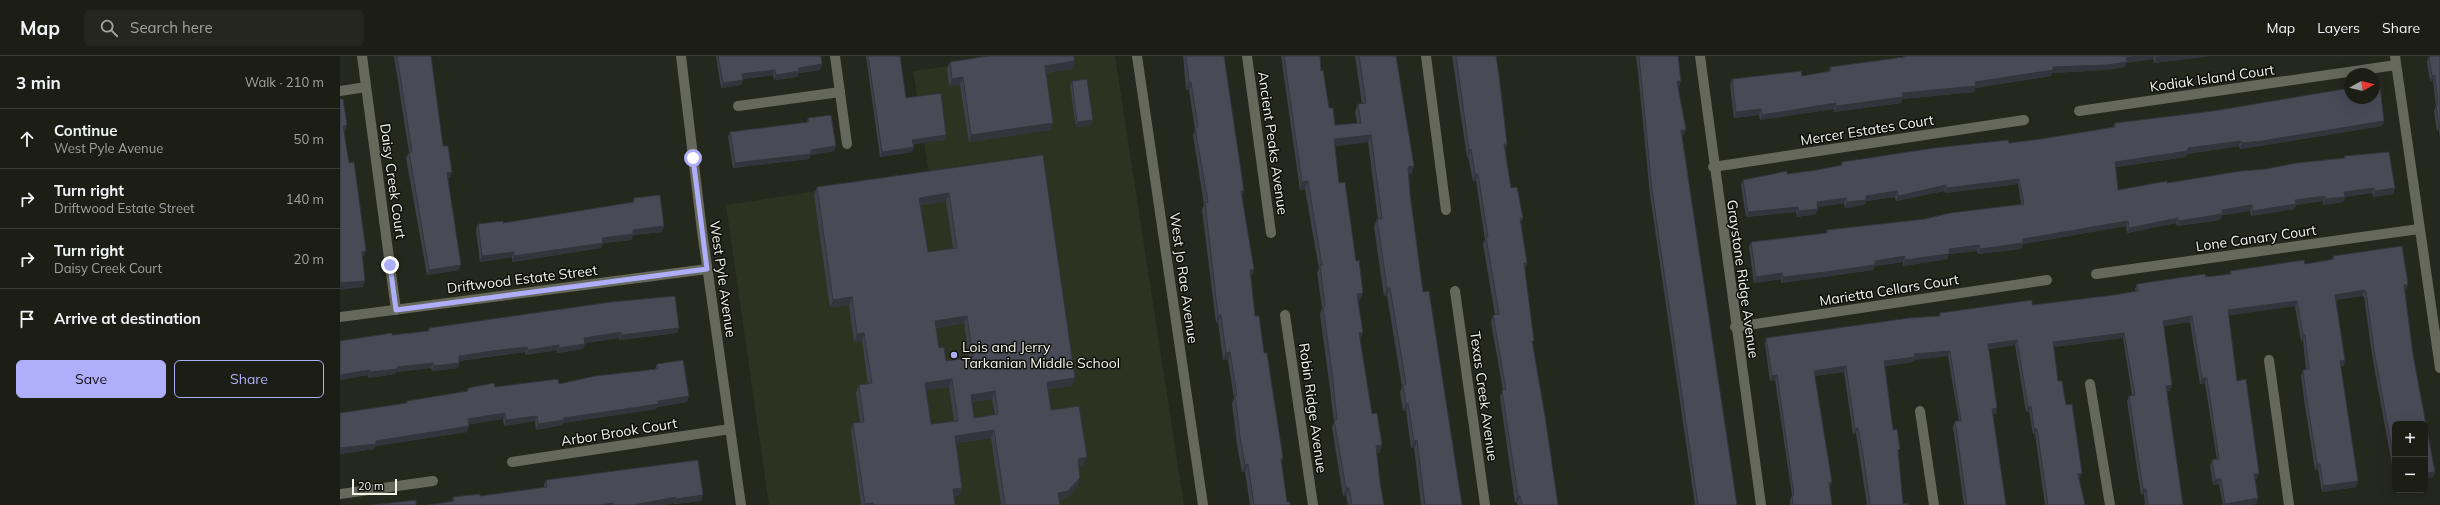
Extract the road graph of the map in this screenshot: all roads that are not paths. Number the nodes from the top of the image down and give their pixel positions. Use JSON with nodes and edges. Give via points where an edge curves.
{"nodes":[{"id":1,"x":362,"y":56,"type":"edge"},
{"id":2,"x":681,"y":56,"type":"edge"},
{"id":3,"x":835,"y":56,"type":"edge"},
{"id":4,"x":1137,"y":56,"type":"edge"},
{"id":5,"x":1247,"y":56,"type":"edge"},
{"id":6,"x":1426,"y":56,"type":"edge"},
{"id":7,"x":1700,"y":56,"type":"edge"},
{"id":8,"x":2396,"y":61,"type":"edge"},
{"id":9,"x":366,"y":87,"type":"junction"},
{"id":10,"x":340,"y":91,"type":"edge"},
{"id":11,"x":840,"y":92,"type":"junction"},
{"id":12,"x":738,"y":106,"type":"dead end"},
{"id":13,"x":2079,"y":111,"type":"dead end"},
{"id":14,"x":2024,"y":120,"type":"dead end"},
{"id":15,"x":847,"y":144,"type":"dead end"},
{"id":16,"x":1714,"y":167,"type":"junction"},
{"id":17,"x":1446,"y":210,"type":"dead end"},
{"id":18,"x":2419,"y":229,"type":"junction"},
{"id":19,"x":1271,"y":233,"type":"dead end"},
{"id":20,"x":707,"y":269,"type":"junction"},
{"id":21,"x":2096,"y":274,"type":"dead end"},
{"id":22,"x":2048,"y":280,"type":"dead end"},
{"id":23,"x":1455,"y":291,"type":"dead end"},
{"id":24,"x":396,"y":310,"type":"junction"},
{"id":25,"x":1285,"y":315,"type":"dead end"},
{"id":26,"x":340,"y":317,"type":"edge"},
{"id":27,"x":1735,"y":327,"type":"junction"},
{"id":28,"x":2269,"y":360,"type":"dead end"},
{"id":29,"x":2440,"y":368,"type":"edge"},
{"id":30,"x":2090,"y":384,"type":"dead end"},
{"id":31,"x":1920,"y":411,"type":"dead end"},
{"id":32,"x":730,"y":429,"type":"junction"},
{"id":33,"x":512,"y":462,"type":"dead end"},
{"id":34,"x":433,"y":481,"type":"dead end"},
{"id":35,"x":340,"y":494,"type":"edge"},
{"id":36,"x":741,"y":505,"type":"edge"},
{"id":37,"x":1203,"y":505,"type":"edge"},
{"id":38,"x":1313,"y":505,"type":"edge"},
{"id":39,"x":1485,"y":505,"type":"edge"},
{"id":40,"x":1761,"y":505,"type":"edge"},
{"id":41,"x":1934,"y":505,"type":"edge"},
{"id":42,"x":2110,"y":505,"type":"edge"},
{"id":43,"x":2289,"y":505,"type":"edge"}],
"edges":[{"from":1,"to":9,"type":"street","name":"Daisy Creek Court"},
{"from":2,"to":20,"type":"street","name":"West Pyle Avenue"},
{"from":3,"to":11,"type":"street"},
{"from":4,"to":37,"type":"street","name":"West Jo Rae Avenue"},
{"from":5,"to":19,"type":"street","name":"Ancient Peaks Avenue"},
{"from":6,"to":17,"type":"street"},
{"from":7,"to":16,"type":"street","name":"Graystone Ridge Avenue"},
{"from":8,"to":13,"type":"street","name":"Kodiak Island Court"},
{"from":8,"to":18,"type":"street"},
{"from":9,"to":10,"type":"street"},
{"from":9,"to":24,"type":"street","name":"Daisy Creek Court"},
{"from":11,"to":12,"type":"street"},
{"from":11,"to":15,"type":"street"},
{"from":14,"to":16,"type":"street","name":"Mercer Estates Court"},
{"from":16,"to":27,"type":"street","name":"Graystone Ridge Avenue"},
{"from":18,"to":21,"type":"street","name":"Lone Canary Court"},
{"from":18,"to":29,"type":"street"},
{"from":20,"to":24,"type":"street","name":"Driftwood Estate Street"},
{"from":20,"to":32,"type":"street","name":"West Pyle Avenue"},
{"from":22,"to":27,"type":"street","name":"Marietta Cellars Court"},
{"from":23,"to":39,"type":"street","name":"Texas Creek Avenue"},
{"from":24,"to":26,"type":"street","name":"Driftwood Estate Street"},
{"from":25,"to":38,"type":"street","name":"Robin Ridge Avenue"},
{"from":27,"to":40,"type":"street","name":"Graystone Ridge Avenue"},
{"from":28,"to":43,"type":"street"},
{"from":30,"to":42,"type":"street"},
{"from":31,"to":41,"type":"street"},
{"from":32,"to":33,"type":"street","name":"Arbor Brook Court"},
{"from":32,"to":36,"type":"street","name":"West Pyle Avenue"},
{"from":34,"to":35,"type":"street"}]}
